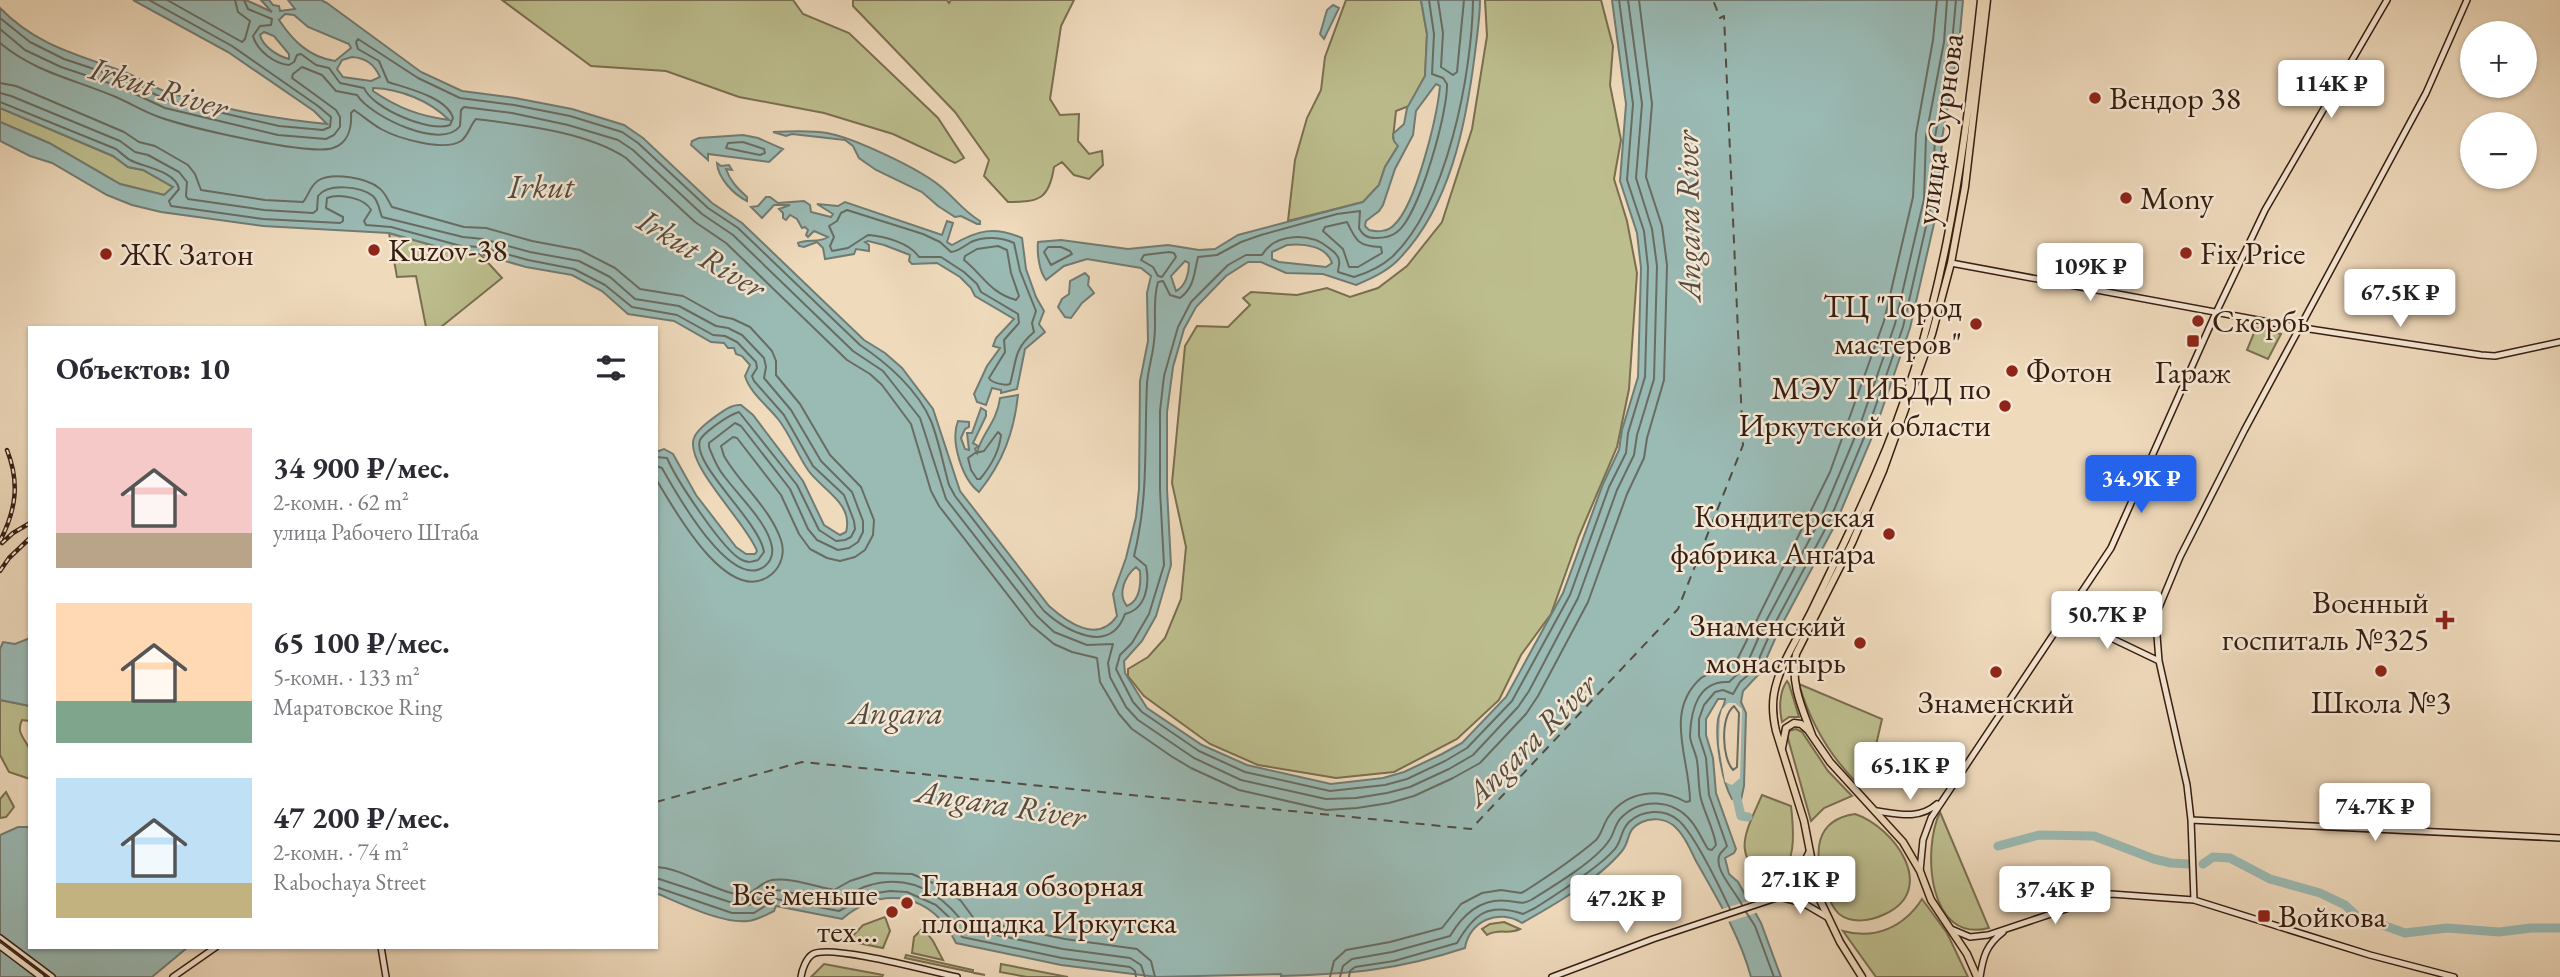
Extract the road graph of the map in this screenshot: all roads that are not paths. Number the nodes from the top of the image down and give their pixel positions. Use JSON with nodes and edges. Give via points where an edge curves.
{"nodes":[{"id":1,"x":1981,"y":0,"type":"edge"},
{"id":2,"x":1987,"y":0,"type":"edge"},
{"id":3,"x":2387,"y":0,"type":"edge"},
{"id":4,"x":2467,"y":0,"type":"edge"},
{"id":5,"x":1947,"y":263,"type":"junction"},
{"id":6,"x":2217,"y":312,"type":"junction"},
{"id":7,"x":2299,"y":327,"type":"junction"},
{"id":8,"x":2560,"y":342,"type":"edge"},
{"id":9,"x":2065,"y":617,"type":"junction"},
{"id":10,"x":2159,"y":661,"type":"junction"},
{"id":11,"x":1812,"y":735,"type":"junction"},
{"id":12,"x":1782,"y":753,"type":"junction"},
{"id":13,"x":1946,"y":793,"type":"junction"},
{"id":14,"x":1877,"y":811,"type":"junction"},
{"id":15,"x":2191,"y":820,"type":"junction"},
{"id":16,"x":2560,"y":838,"type":"edge"},
{"id":17,"x":1809,"y":852,"type":"junction"},
{"id":18,"x":1920,"y":871,"type":"junction"},
{"id":19,"x":1779,"y":897,"type":"junction"},
{"id":20,"x":2194,"y":900,"type":"junction"},
{"id":21,"x":1827,"y":917,"type":"junction"},
{"id":22,"x":1951,"y":929,"type":"junction"},
{"id":23,"x":2007,"y":930,"type":"junction"},
{"id":24,"x":0,"y":938,"type":"edge"},
{"id":25,"x":0,"y":946,"type":"edge"},
{"id":26,"x":213,"y":949,"type":"edge"},
{"id":27,"x":380,"y":949,"type":"edge"},
{"id":28,"x":41,"y":977,"type":"edge"},
{"id":29,"x":52,"y":977,"type":"edge"},
{"id":30,"x":173,"y":977,"type":"edge"},
{"id":31,"x":386,"y":977,"type":"edge"},
{"id":32,"x":800,"y":977,"type":"edge"},
{"id":33,"x":957,"y":977,"type":"edge"},
{"id":34,"x":1552,"y":977,"type":"edge"},
{"id":35,"x":1862,"y":977,"type":"edge"},
{"id":36,"x":1979,"y":977,"type":"edge"},
{"id":37,"x":2454,"y":977,"type":"edge"}],
"edges":[{"from":1,"to":5,"type":"main road","name":"улица Сурнова"},
{"from":2,"to":5,"type":"main road","name":"улица Сурнова","via":[[1966,175]]},
{"from":3,"to":6,"type":"main road","via":[[2265,210]]},
{"from":4,"to":7,"type":"main road","via":[[2426,93]]},
{"from":5,"to":6,"type":"main road"},
{"from":5,"to":11,"type":"main road","via":[[1932,334],[1883,471],[1796,654],[1795,687]]},
{"from":5,"to":12,"type":"main road","via":[[1878,470],[1777,682],[1773,714]]},
{"from":6,"to":7,"type":"main road"},
{"from":6,"to":9,"type":"main road","via":[[2123,523]]},
{"from":7,"to":8,"type":"main road","via":[[2495,356]]},
{"from":7,"to":10,"type":"main road","via":[[2166,590],[2156,622]]},
{"from":9,"to":10,"type":"main road"},
{"from":9,"to":13,"type":"main road"},
{"from":10,"to":15,"type":"main road"},
{"from":11,"to":12,"type":"main road","via":[[1799,723],[1788,725]]},
{"from":11,"to":14,"type":"main road","via":[[1830,762]]},
{"from":12,"to":17,"type":"main road"},
{"from":13,"to":14,"type":"main road","via":[[1925,812]]},
{"from":13,"to":18,"type":"main road","via":[[1927,827]]},
{"from":14,"to":18,"type":"main road"},
{"from":15,"to":16,"type":"main road"},
{"from":15,"to":20,"type":"main road"},
{"from":17,"to":19,"type":"main road","via":[[1795,882]]},
{"from":17,"to":21,"type":"main road"},
{"from":18,"to":22,"type":"main road","via":[[1931,900]]},
{"from":19,"to":21,"type":"main road"},
{"from":19,"to":34,"type":"main road"},
{"from":20,"to":23,"type":"main road","via":[[2110,894]]},
{"from":20,"to":37,"type":"main road"},
{"from":21,"to":35,"type":"main road"},
{"from":22,"to":23,"type":"main road","via":[[1970,937]]},
{"from":22,"to":36,"type":"main road"},
{"from":23,"to":36,"type":"main road","via":[[1987,946]]},
{"from":24,"to":29,"type":"main road"},
{"from":25,"to":28,"type":"main road"},
{"from":26,"to":30,"type":"main road"},
{"from":27,"to":31,"type":"main road"},
{"from":32,"to":33,"type":"main road","via":[[813,954],[826,951]]}]}
